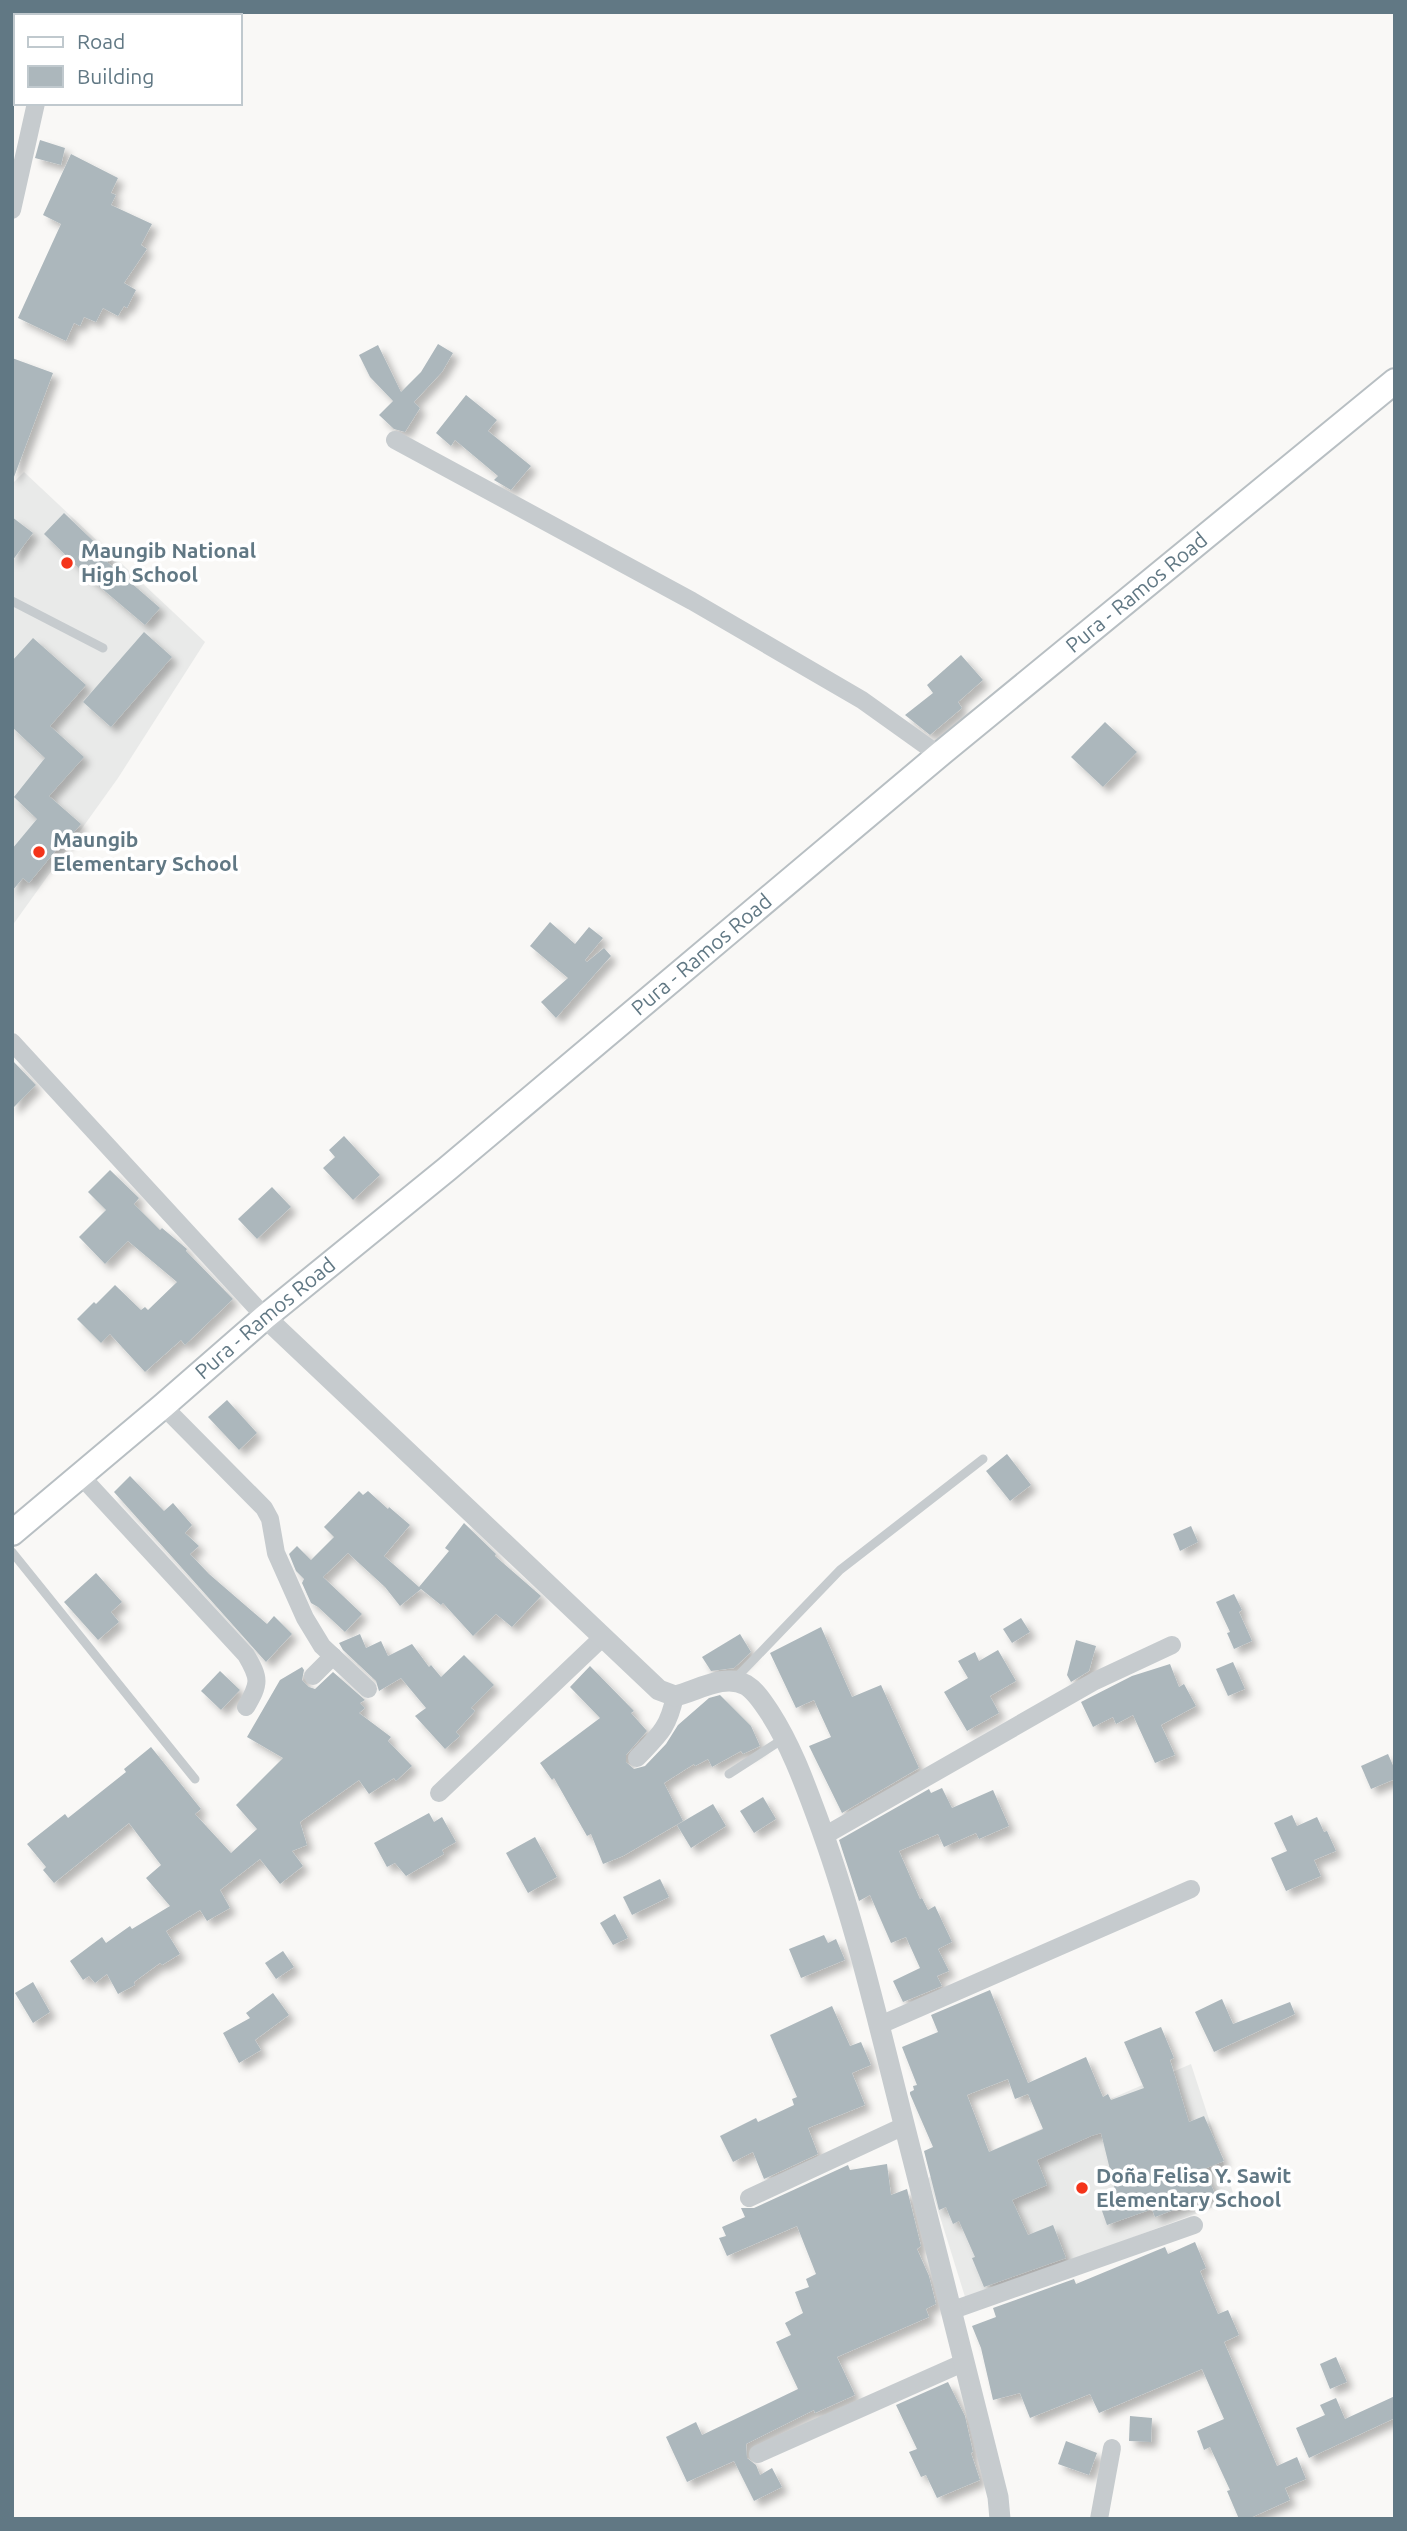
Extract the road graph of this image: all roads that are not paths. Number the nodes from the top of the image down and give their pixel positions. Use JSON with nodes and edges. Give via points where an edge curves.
{"nodes":[{"id":1,"x":36,"y":105,"type":"edge"},
{"id":2,"x":12,"y":210,"type":"edge"},
{"id":3,"x":1395,"y":382,"type":"edge"},
{"id":4,"x":395,"y":440,"type":"dead end"},
{"id":5,"x":12,"y":601,"type":"edge"},
{"id":6,"x":103,"y":648,"type":"dead end"},
{"id":7,"x":939,"y":755,"type":"junction"},
{"id":8,"x":12,"y":1042,"type":"edge"},
{"id":9,"x":265,"y":1317,"type":"junction"},
{"id":10,"x":163,"y":1406,"type":"junction"},
{"id":11,"x":983,"y":1459,"type":"dead end"},
{"id":12,"x":80,"y":1475,"type":"junction"},
{"id":13,"x":12,"y":1532,"type":"edge"},
{"id":14,"x":12,"y":1552,"type":"edge"},
{"id":15,"x":603,"y":1637,"type":"junction"},
{"id":16,"x":1172,"y":1645,"type":"dead end"},
{"id":17,"x":333,"y":1656,"type":"junction"},
{"id":18,"x":313,"y":1676,"type":"dead end"},
{"id":19,"x":733,"y":1681,"type":"junction"},
{"id":20,"x":368,"y":1689,"type":"dead end"},
{"id":21,"x":675,"y":1696,"type":"junction"},
{"id":22,"x":246,"y":1707,"type":"dead end"},
{"id":23,"x":785,"y":1738,"type":"junction"},
{"id":24,"x":637,"y":1758,"type":"dead end"},
{"id":25,"x":729,"y":1774,"type":"dead end"},
{"id":26,"x":194,"y":1779,"type":"dead end"},
{"id":27,"x":439,"y":1793,"type":"dead end"},
{"id":28,"x":824,"y":1836,"type":"junction"},
{"id":29,"x":1191,"y":1889,"type":"dead end"},
{"id":30,"x":880,"y":2025,"type":"junction"},
{"id":31,"x":904,"y":2126,"type":"junction"},
{"id":32,"x":749,"y":2199,"type":"dead end"},
{"id":33,"x":1194,"y":2225,"type":"dead end"},
{"id":34,"x":953,"y":2310,"type":"junction"},
{"id":35,"x":965,"y":2362,"type":"junction"},
{"id":36,"x":1112,"y":2448,"type":"dead end"},
{"id":37,"x":758,"y":2454,"type":"dead end"},
{"id":38,"x":1000,"y":2519,"type":"edge"},
{"id":39,"x":1099,"y":2519,"type":"edge"}],
"edges":[{"from":1,"to":2,"type":"street"},
{"from":3,"to":7,"type":"main road","name":"Pura - Ramos Road"},
{"from":4,"to":7,"type":"street","via":[[862,700]]},
{"from":5,"to":6,"type":"lane"},
{"from":7,"to":9,"type":"main road","name":"Pura - Ramos Road"},
{"from":8,"to":9,"type":"street"},
{"from":9,"to":10,"type":"main road","name":"Pura - Ramos Road"},
{"from":9,"to":15,"type":"street"},
{"from":10,"to":12,"type":"main road","name":"Pura - Ramos Road"},
{"from":10,"to":17,"type":"street","via":[[264,1508],[276,1553],[304,1618]]},
{"from":11,"to":19,"type":"lane","via":[[840,1570]]},
{"from":12,"to":13,"type":"main road","name":"Pura - Ramos Road"},
{"from":12,"to":22,"type":"street","via":[[246,1655],[258,1678]]},
{"from":14,"to":26,"type":"lane"},
{"from":15,"to":21,"type":"street","via":[[659,1690]]},
{"from":15,"to":27,"type":"street"},
{"from":16,"to":28,"type":"street","via":[[1095,1681]]},
{"from":17,"to":18,"type":"street"},
{"from":17,"to":20,"type":"street"},
{"from":19,"to":21,"type":"street"},
{"from":19,"to":23,"type":"street","via":[[747,1686],[762,1701]]},
{"from":21,"to":24,"type":"street","via":[[664,1729]]},
{"from":23,"to":25,"type":"lane"},
{"from":23,"to":28,"type":"street"},
{"from":28,"to":30,"type":"street"},
{"from":29,"to":30,"type":"street"},
{"from":30,"to":31,"type":"street"},
{"from":31,"to":32,"type":"street"},
{"from":31,"to":34,"type":"street"},
{"from":33,"to":34,"type":"street"},
{"from":34,"to":35,"type":"street"},
{"from":35,"to":37,"type":"street"},
{"from":35,"to":38,"type":"street"},
{"from":36,"to":39,"type":"street"}]}
